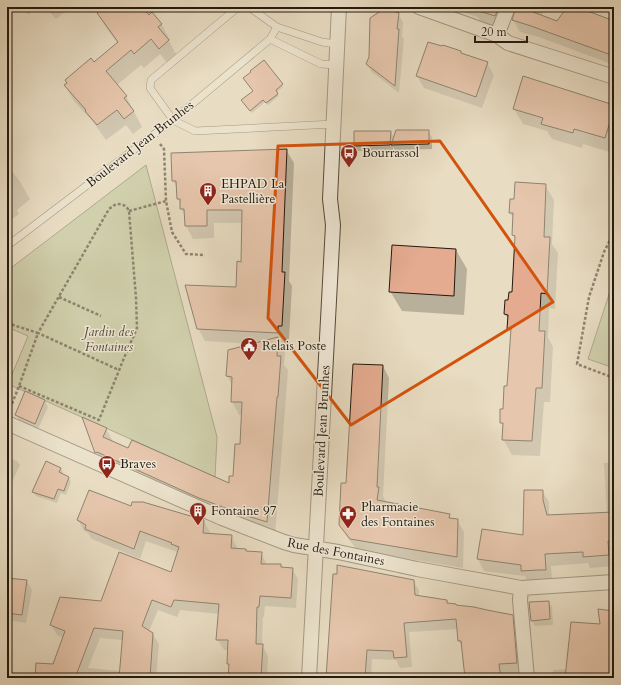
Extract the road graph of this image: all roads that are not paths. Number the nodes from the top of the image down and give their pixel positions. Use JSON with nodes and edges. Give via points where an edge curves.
{"nodes":[{"id":1,"x":238,"y":7,"type":"edge"},
{"id":2,"x":248,"y":7,"type":"edge"},
{"id":3,"x":339,"y":7,"type":"edge"},
{"id":4,"x":419,"y":7,"type":"edge"},
{"id":5,"x":508,"y":7,"type":"edge"},
{"id":6,"x":277,"y":27,"type":"junction"},
{"id":7,"x":497,"y":35,"type":"junction"},
{"id":8,"x":270,"y":39,"type":"junction"},
{"id":9,"x":336,"y":44,"type":"junction"},
{"id":10,"x":336,"y":65,"type":"junction"},
{"id":11,"x":614,"y":78,"type":"edge"},
{"id":12,"x":173,"y":120,"type":"junction"},
{"id":13,"x":334,"y":124,"type":"junction"},
{"id":14,"x":7,"y":246,"type":"edge"},
{"id":15,"x":8,"y":418,"type":"edge"},
{"id":16,"x":316,"y":548,"type":"junction"},
{"id":17,"x":614,"y":582,"type":"edge"},
{"id":18,"x":521,"y":588,"type":"junction"},
{"id":19,"x":309,"y":678,"type":"edge"},
{"id":20,"x":527,"y":678,"type":"edge"}],
"edges":[{"from":1,"to":12,"type":"lane","via":[[151,80],[150,88]]},
{"from":2,"to":6,"type":"lane"},
{"from":3,"to":9,"type":"street","name":"Boulevard Jean Brunhes"},
{"from":4,"to":7,"type":"street"},
{"from":5,"to":7,"type":"street"},
{"from":6,"to":8,"type":"lane","name":"Boulevard Jean Brunhes"},
{"from":6,"to":9,"type":"lane"},
{"from":7,"to":11,"type":"street","via":[[508,43]]},
{"from":8,"to":10,"type":"lane","via":[[321,64]]},
{"from":8,"to":12,"type":"lane","name":"Boulevard Jean Brunhes"},
{"from":9,"to":10,"type":"street","name":"Boulevard Jean Brunhes"},
{"from":10,"to":13,"type":"street","name":"Boulevard Jean Brunhes"},
{"from":12,"to":13,"type":"lane","via":[[195,131]]},
{"from":12,"to":14,"type":"lane","name":"Boulevard Jean Brunhes"},
{"from":13,"to":16,"type":"street","name":"Boulevard Jean Brunhes","via":[[330,200],[333,225]]},
{"from":15,"to":16,"type":"street","name":"Rue des Fontaines","via":[[222,518],[284,542]]},
{"from":16,"to":18,"type":"street","name":"Rue des Fontaines"},
{"from":16,"to":19,"type":"street","name":"Boulevard Jean Brunhes"},
{"from":17,"to":18,"type":"street","name":"Rue des Fontaines"},
{"from":18,"to":20,"type":"street"}]}
